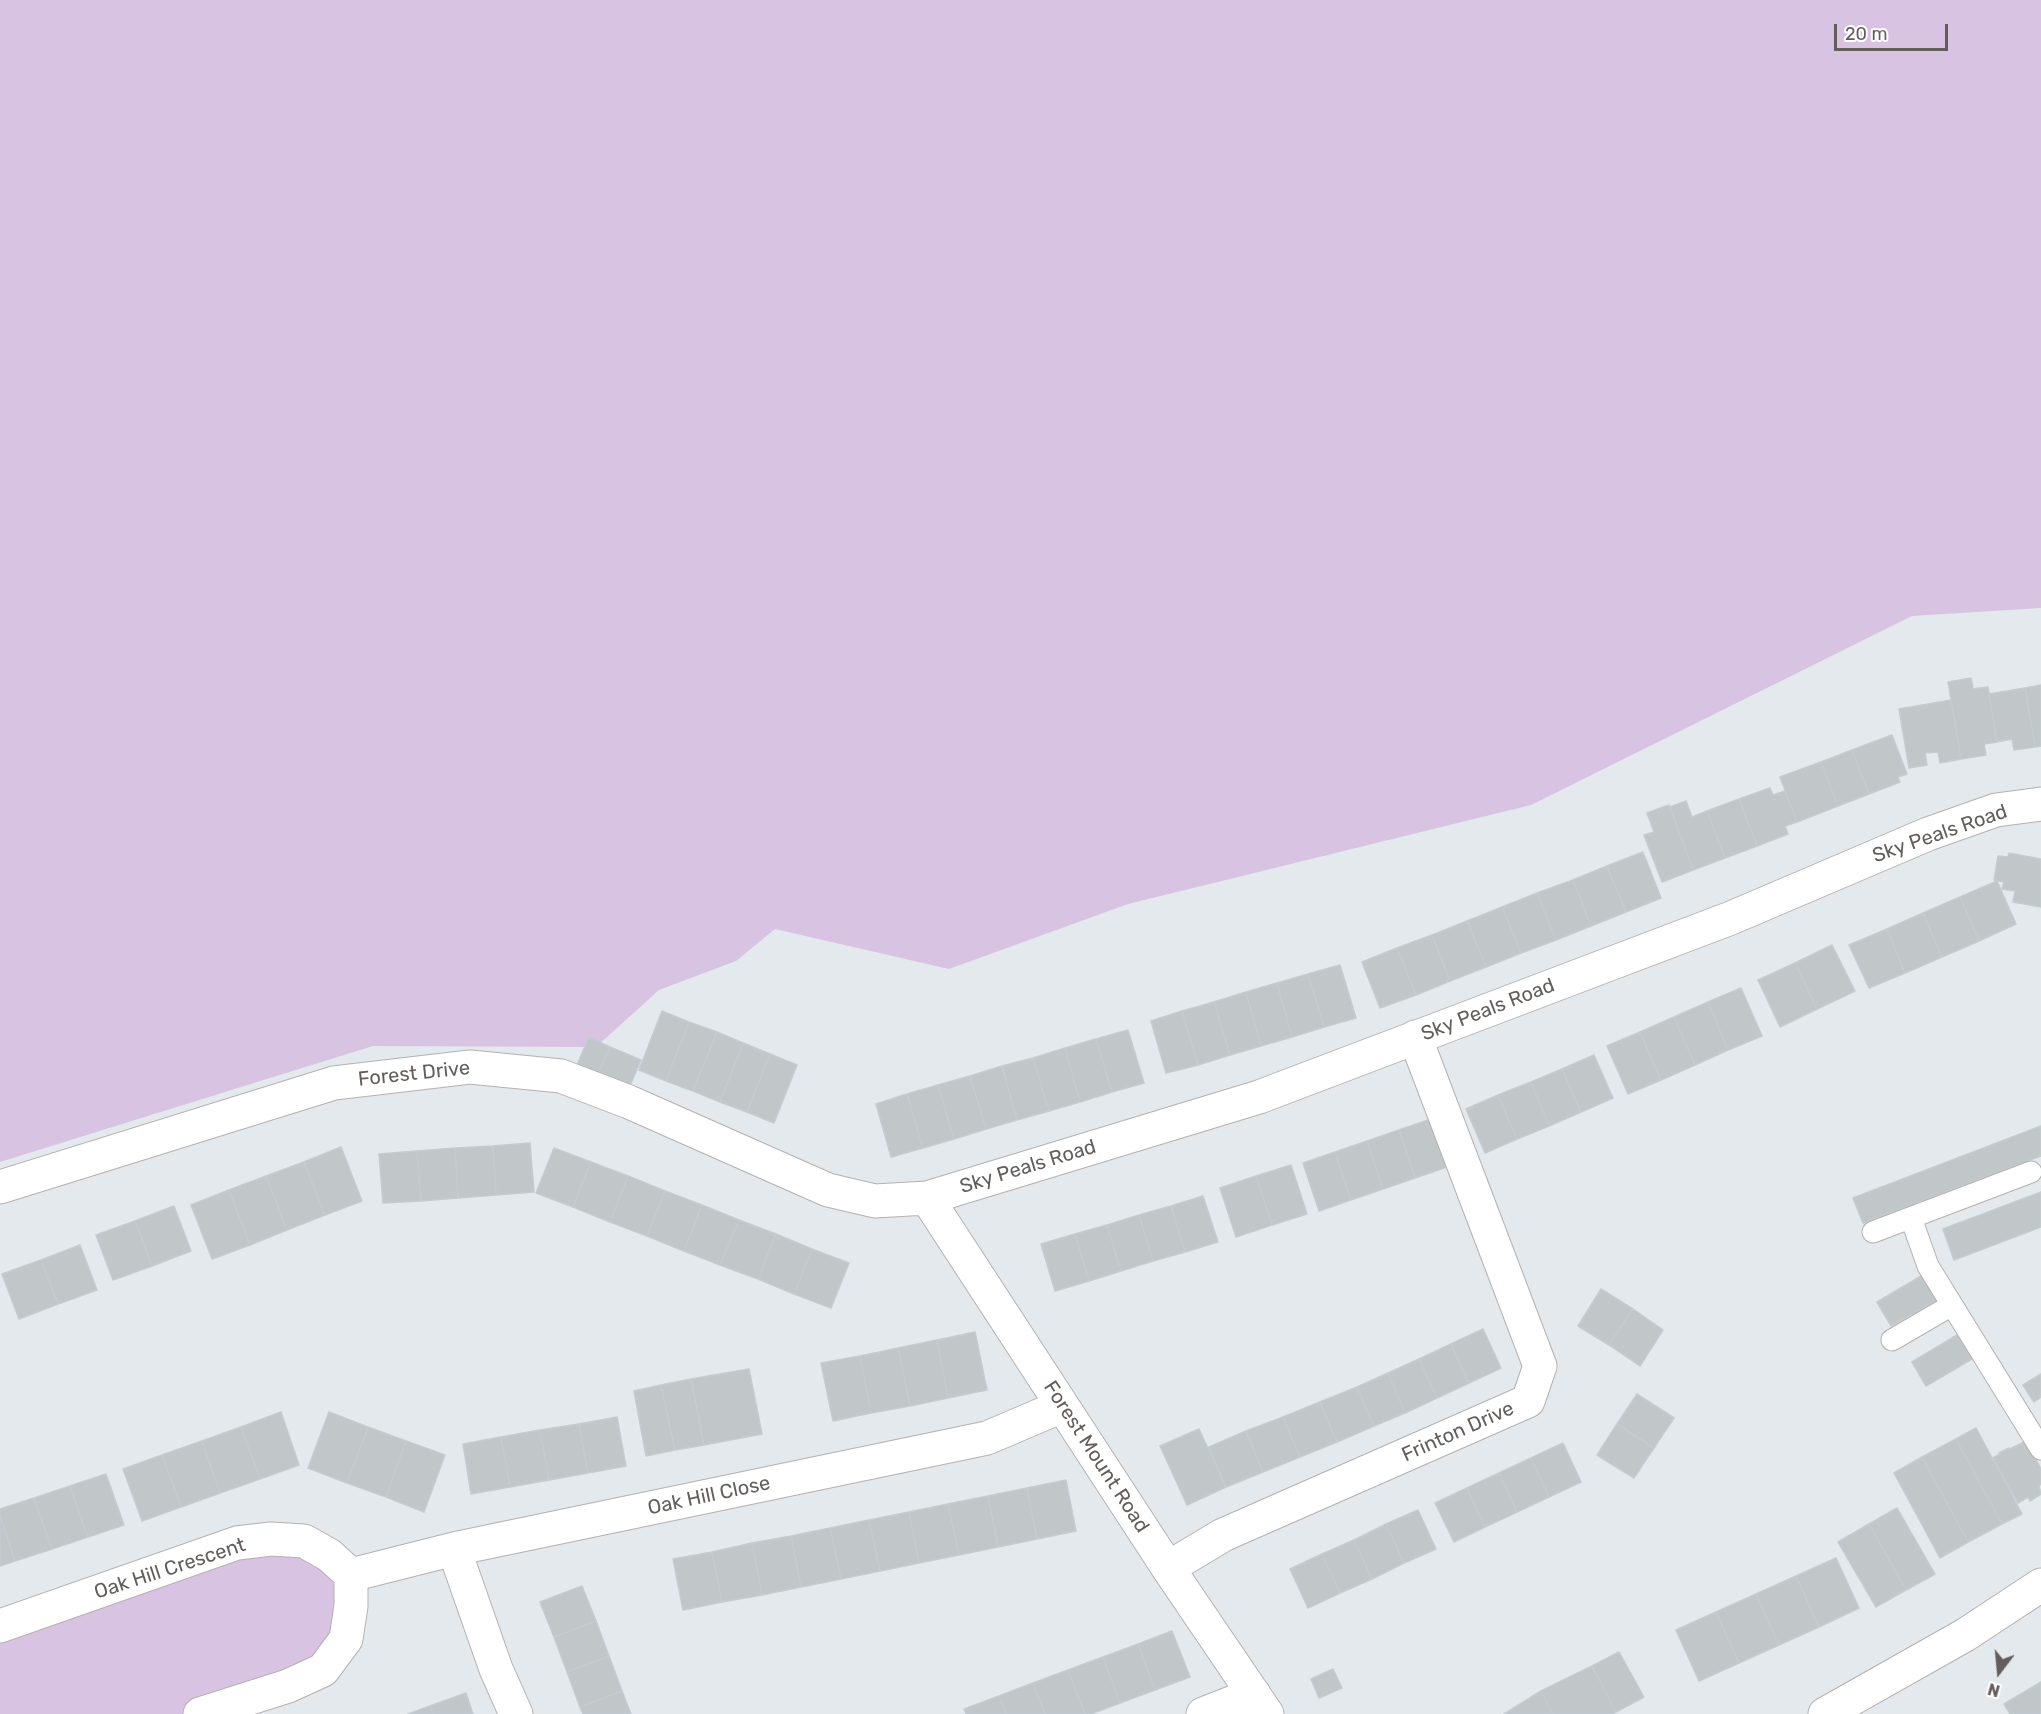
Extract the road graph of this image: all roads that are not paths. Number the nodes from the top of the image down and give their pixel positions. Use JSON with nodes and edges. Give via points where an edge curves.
{"nodes":[{"id":1,"x":2041,"y":804,"type":"edge"},
{"id":2,"x":1415,"y":1038,"type":"junction"},
{"id":3,"x":2031,"y":1172,"type":"dead end"},
{"id":4,"x":0,"y":1187,"type":"edge"},
{"id":5,"x":927,"y":1198,"type":"junction"},
{"id":6,"x":1911,"y":1218,"type":"junction"},
{"id":7,"x":1873,"y":1232,"type":"dead end"},
{"id":8,"x":1952,"y":1305,"type":"junction"},
{"id":9,"x":1893,"y":1340,"type":"dead end"},
{"id":10,"x":1062,"y":1406,"type":"junction"},
{"id":11,"x":2041,"y":1449,"type":"edge"},
{"id":12,"x":454,"y":1549,"type":"junction"},
{"id":13,"x":1168,"y":1568,"type":"junction"},
{"id":14,"x":351,"y":1575,"type":"junction"},
{"id":15,"x":2041,"y":1585,"type":"edge"},
{"id":16,"x":0,"y":1626,"type":"edge"},
{"id":17,"x":1260,"y":1704,"type":"edge"},
{"id":18,"x":200,"y":1714,"type":"edge"},
{"id":19,"x":516,"y":1714,"type":"edge"},
{"id":20,"x":1203,"y":1714,"type":"edge"},
{"id":21,"x":1827,"y":1714,"type":"edge"}],
"edges":[{"from":1,"to":2,"type":"street","name":"Sky Peals Road","via":[[1996,810],[1928,834],[1731,918]]},
{"from":2,"to":5,"type":"street","name":"Sky Peals Road","via":[[1259,1096]]},
{"from":2,"to":13,"type":"street","name":"Frinton Drive","via":[[1540,1366],[1528,1401],[1223,1535]]},
{"from":3,"to":6,"type":"lane"},
{"from":4,"to":5,"type":"street","name":"Forest Drive","via":[[334,1083],[470,1066],[561,1076],[629,1102],[828,1191],[876,1202]]},
{"from":5,"to":10,"type":"street","name":"Forest Mount Road"},
{"from":6,"to":7,"type":"lane"},
{"from":6,"to":8,"type":"lane","via":[[1928,1266]]},
{"from":8,"to":9,"type":"lane"},
{"from":8,"to":11,"type":"lane"},
{"from":10,"to":12,"type":"street","name":"Oak Hill Close","via":[[987,1438]]},
{"from":10,"to":13,"type":"street","name":"Forest Mount Road"},
{"from":12,"to":14,"type":"street","name":"Oak Hill Close"},
{"from":12,"to":19,"type":"street"},
{"from":13,"to":17,"type":"street","name":"Forest Mount Road"},
{"from":14,"to":16,"type":"street","name":"Oak Hill Crescent","via":[[329,1555],[304,1541],[237,1543]]},
{"from":14,"to":18,"type":"street","via":[[346,1639],[323,1670],[288,1686]]},
{"from":15,"to":21,"type":"street","via":[[1965,1635]]},
{"from":17,"to":20,"type":"street"}]}
